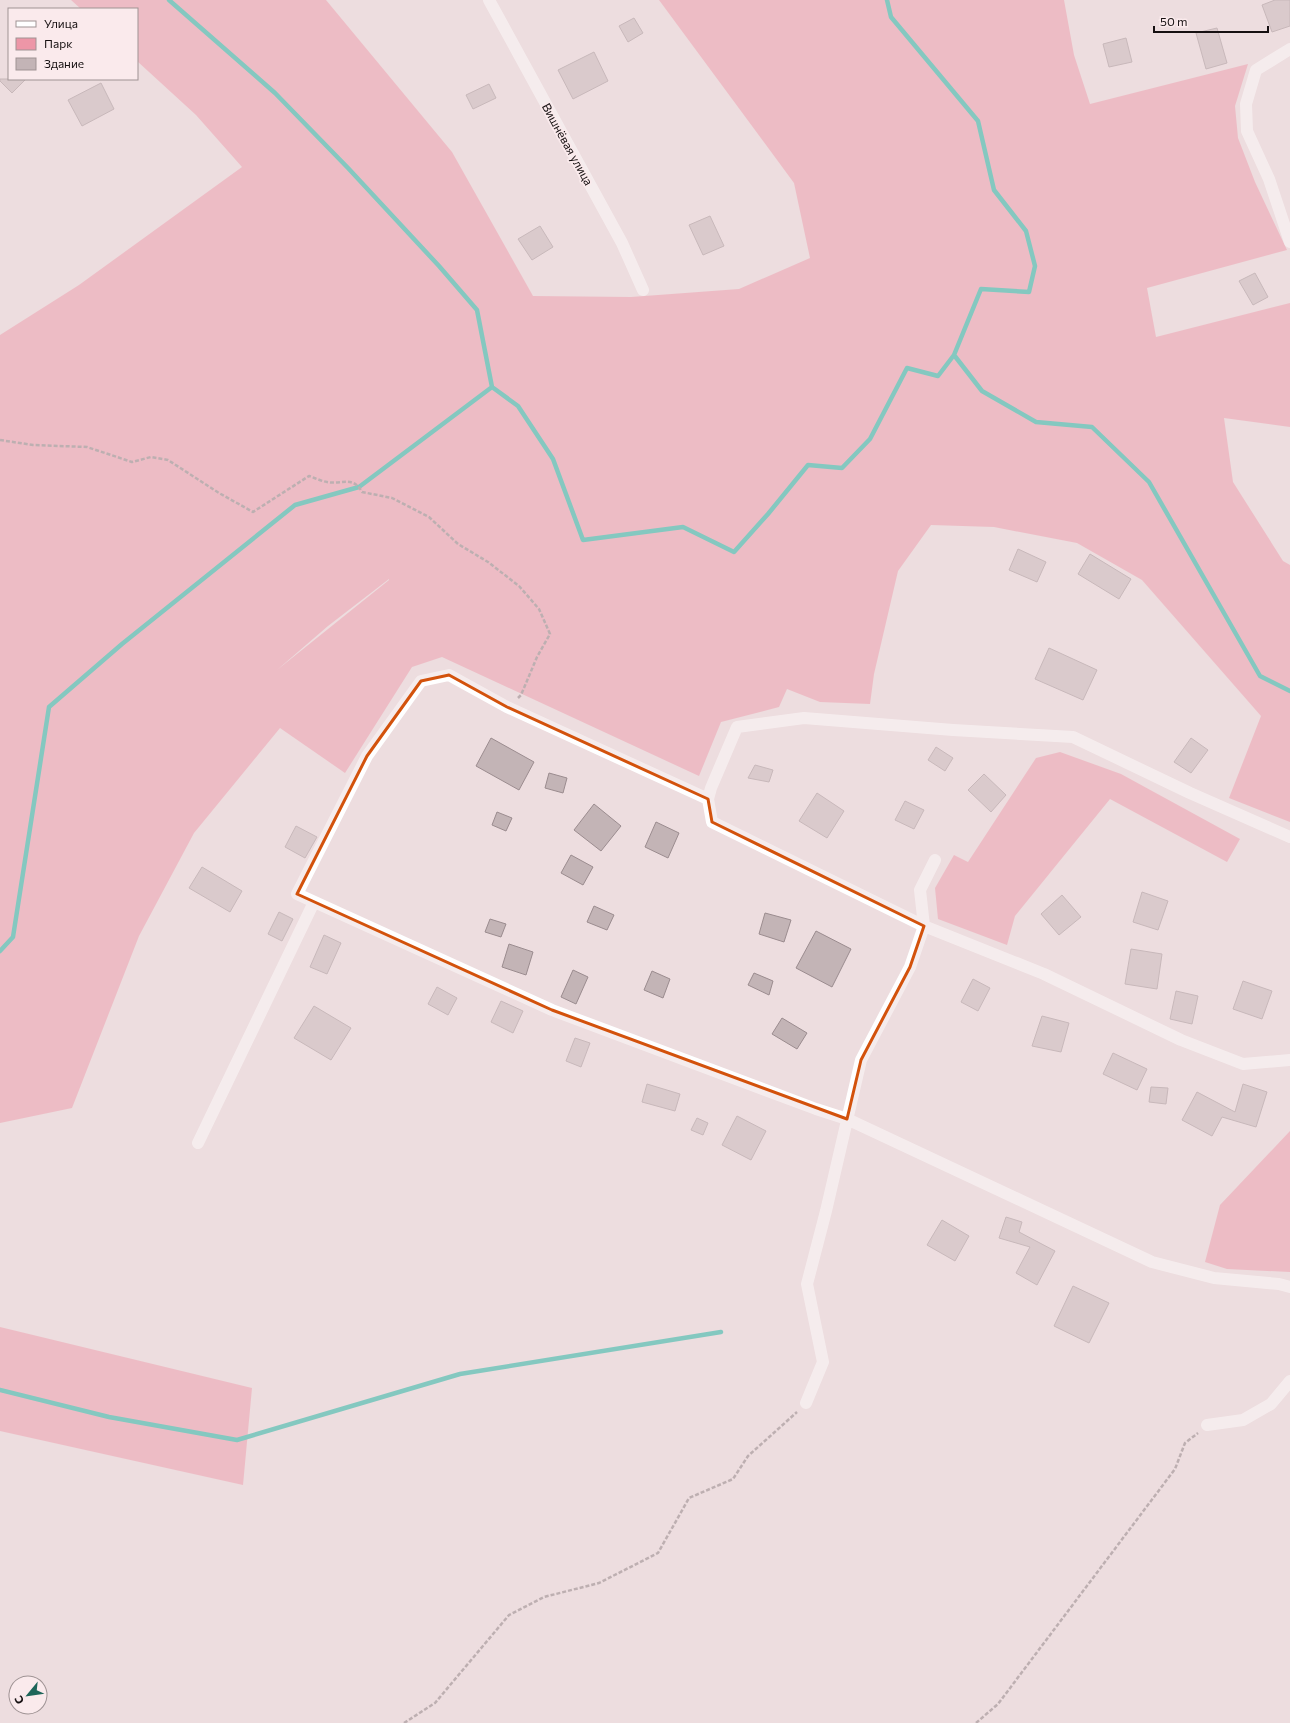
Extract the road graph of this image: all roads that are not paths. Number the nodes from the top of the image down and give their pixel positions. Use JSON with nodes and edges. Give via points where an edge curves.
{"nodes":[{"id":1,"x":489,"y":0,"type":"edge"},
{"id":2,"x":1290,"y":49,"type":"edge"},
{"id":3,"x":1290,"y":242,"type":"edge"},
{"id":4,"x":643,"y":290,"type":"dead end"},
{"id":5,"x":708,"y":799,"type":"junction"},
{"id":6,"x":1290,"y":837,"type":"edge"},
{"id":7,"x":935,"y":860,"type":"dead end"},
{"id":8,"x":314,"y":902,"type":"junction"},
{"id":9,"x":924,"y":926,"type":"junction"},
{"id":10,"x":1290,"y":1060,"type":"edge"},
{"id":11,"x":847,"y":1119,"type":"junction"},
{"id":12,"x":198,"y":1143,"type":"dead end"},
{"id":13,"x":1290,"y":1287,"type":"edge"},
{"id":14,"x":1290,"y":1380,"type":"edge"},
{"id":15,"x":806,"y":1403,"type":"road end"},
{"id":16,"x":1207,"y":1425,"type":"road end"}],
"edges":[{"from":1,"to":4,"type":"street","name":"Вишнёвая улица","via":[[622,243]]},
{"from":2,"to":3,"type":"street","via":[[1256,70],[1246,104],[1247,131],[1269,179]]},
{"from":5,"to":6,"type":"street","via":[[737,727],[804,718],[1073,737]]},
{"from":5,"to":8,"type":"street","via":[[507,707],[449,675],[421,681],[367,756],[297,894]]},
{"from":5,"to":9,"type":"street","via":[[712,822]]},
{"from":7,"to":9,"type":"street","via":[[920,890]]},
{"from":8,"to":11,"type":"street","via":[[552,1010],[816,1110]]},
{"from":8,"to":12,"type":"street"},
{"from":9,"to":10,"type":"street","via":[[1044,974],[1181,1040],[1243,1064]]},
{"from":9,"to":11,"type":"street","via":[[910,967],[861,1060]]},
{"from":11,"to":13,"type":"street","via":[[1152,1262],[1214,1278]]},
{"from":11,"to":15,"type":"street","via":[[807,1284],[823,1362]]},
{"from":14,"to":16,"type":"street","via":[[1271,1404],[1243,1420]]}]}
